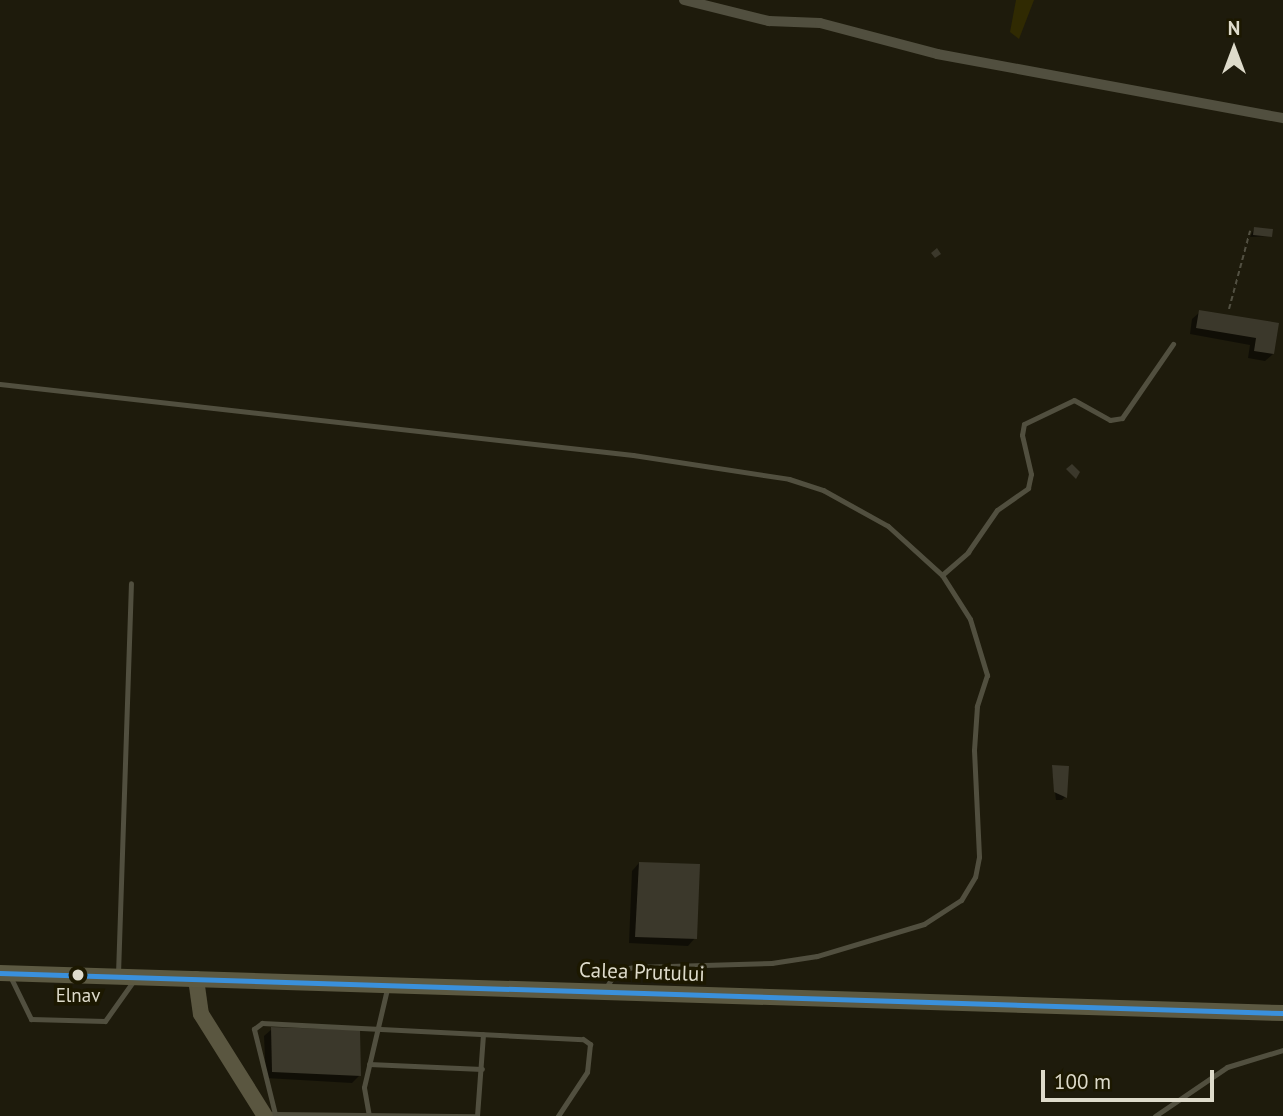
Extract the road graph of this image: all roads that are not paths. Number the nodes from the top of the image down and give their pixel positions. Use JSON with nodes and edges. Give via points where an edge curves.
{"nodes":[{"id":1,"x":684,"y":0,"type":"edge"},
{"id":2,"x":1283,"y":118,"type":"edge"},
{"id":3,"x":1173,"y":344,"type":"dead end"},
{"id":4,"x":0,"y":384,"type":"edge"},
{"id":5,"x":942,"y":575,"type":"junction"},
{"id":6,"x":131,"y":583,"type":"dead end"},
{"id":7,"x":5,"y":973,"type":"edge"},
{"id":8,"x":118,"y":977,"type":"junction"},
{"id":9,"x":136,"y":978,"type":"junction"},
{"id":10,"x":196,"y":979,"type":"junction"},
{"id":11,"x":387,"y":986,"type":"junction"},
{"id":12,"x":604,"y":992,"type":"junction"},
{"id":13,"x":1283,"y":1013,"type":"edge"},
{"id":14,"x":376,"y":1028,"type":"junction"},
{"id":15,"x":483,"y":1034,"type":"junction"},
{"id":16,"x":1283,"y":1050,"type":"edge"},
{"id":17,"x":369,"y":1064,"type":"junction"},
{"id":18,"x":482,"y":1069,"type":"junction"},
{"id":19,"x":268,"y":1115,"type":"edge"},
{"id":20,"x":368,"y":1115,"type":"edge"},
{"id":21,"x":558,"y":1116,"type":"edge"},
{"id":22,"x":1155,"y":1116,"type":"edge"}],
"edges":[{"from":1,"to":2,"type":"street","via":[[769,21],[820,23],[937,54]]},
{"from":3,"to":5,"type":"lane","via":[[1122,418],[1110,420],[1074,400],[1024,424],[1021,435],[1031,474],[1028,488],[997,510],[968,552]]},
{"from":4,"to":5,"type":"lane","via":[[644,457],[789,478],[823,490],[888,526]]},
{"from":5,"to":12,"type":"lane","via":[[970,619],[988,675],[977,706],[974,750],[979,858],[975,877],[961,900],[924,924],[827,953],[772,963],[617,970]]},
{"from":6,"to":8,"type":"lane"},
{"from":7,"to":8,"type":"highway","name":"Calea Prutului"},
{"from":7,"to":9,"type":"lane","via":[[31,1019],[105,1021]]},
{"from":8,"to":9,"type":"highway","name":"Calea Prutului"},
{"from":9,"to":10,"type":"highway","name":"Calea Prutului"},
{"from":10,"to":11,"type":"highway","name":"Calea Prutului"},
{"from":10,"to":19,"type":"main road","via":[[201,1014]]},
{"from":11,"to":12,"type":"highway","name":"Calea Prutului"},
{"from":11,"to":14,"type":"lane"},
{"from":12,"to":13,"type":"highway","name":"Calea Prutului"},
{"from":14,"to":15,"type":"lane"},
{"from":14,"to":17,"type":"lane"},
{"from":14,"to":19,"type":"lane","via":[[256,1024]]},
{"from":15,"to":18,"type":"lane"},
{"from":15,"to":21,"type":"lane","via":[[583,1039],[590,1044],[587,1072]]},
{"from":16,"to":22,"type":"lane","via":[[1227,1067]]},
{"from":17,"to":18,"type":"lane"},
{"from":17,"to":20,"type":"lane","via":[[364,1087]]},
{"from":18,"to":20,"type":"lane","via":[[477,1116]]},
{"from":19,"to":20,"type":"lane"}]}
